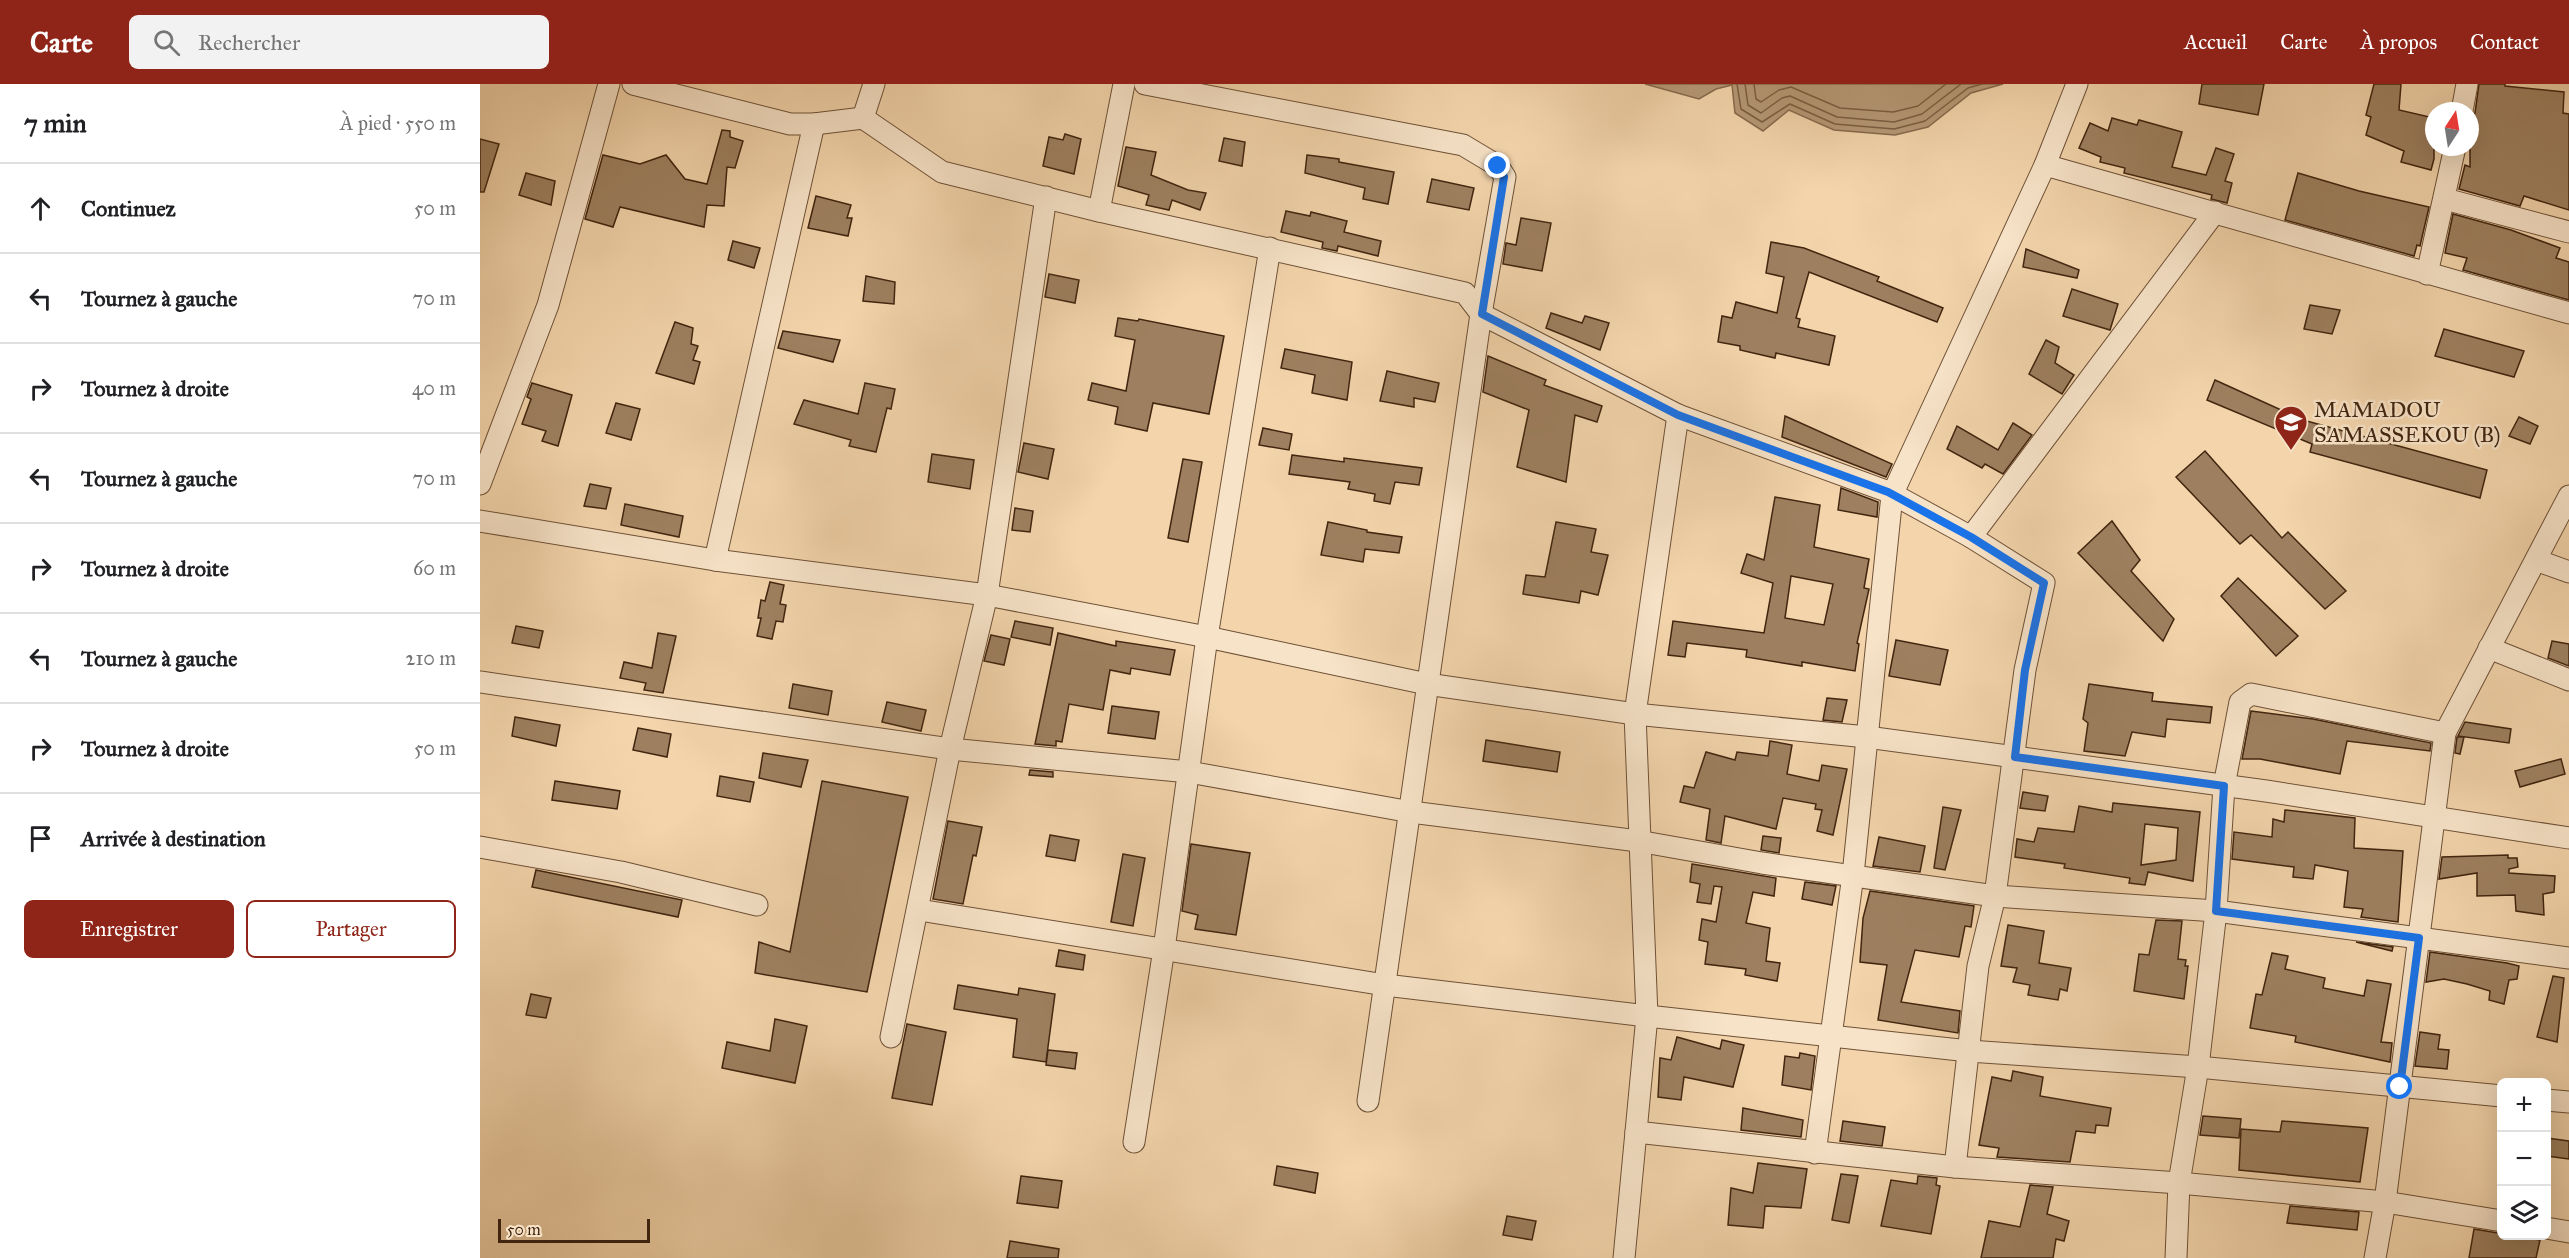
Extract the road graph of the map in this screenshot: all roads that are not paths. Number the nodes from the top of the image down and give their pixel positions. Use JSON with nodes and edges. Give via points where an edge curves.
{"nodes":[{"id":1,"x":609,"y":84,"type":"edge"},
{"id":2,"x":633,"y":84,"type":"edge"},
{"id":3,"x":874,"y":84,"type":"edge"},
{"id":4,"x":1124,"y":84,"type":"edge"},
{"id":5,"x":1145,"y":84,"type":"edge"},
{"id":6,"x":2077,"y":84,"type":"edge"},
{"id":7,"x":2467,"y":84,"type":"edge"},
{"id":8,"x":2464,"y":102,"type":"edge"},
{"id":9,"x":863,"y":118,"type":"junction"},
{"id":10,"x":814,"y":124,"type":"junction"},
{"id":11,"x":2453,"y":156,"type":"edge"},
{"id":12,"x":2044,"y":165,"type":"junction"},
{"id":13,"x":1046,"y":197,"type":"junction"},
{"id":14,"x":2445,"y":199,"type":"junction"},
{"id":15,"x":1099,"y":211,"type":"junction"},
{"id":16,"x":2215,"y":212,"type":"junction"},
{"id":17,"x":2569,"y":232,"type":"edge"},
{"id":18,"x":1270,"y":248,"type":"junction"},
{"id":19,"x":2427,"y":274,"type":"junction"},
{"id":20,"x":2569,"y":313,"type":"edge"},
{"id":21,"x":1482,"y":314,"type":"junction"},
{"id":22,"x":1678,"y":415,"type":"junction"},
{"id":23,"x":480,"y":484,"type":"edge"},
{"id":24,"x":1892,"y":495,"type":"junction"},
{"id":25,"x":2569,"y":496,"type":"edge"},
{"id":26,"x":480,"y":521,"type":"edge"},
{"id":27,"x":1971,"y":537,"type":"junction"},
{"id":28,"x":715,"y":560,"type":"junction"},
{"id":29,"x":2536,"y":560,"type":"junction"},
{"id":30,"x":2569,"y":572,"type":"edge"},
{"id":31,"x":987,"y":595,"type":"junction"},
{"id":32,"x":1207,"y":636,"type":"junction"},
{"id":33,"x":2489,"y":648,"type":"junction"},
{"id":34,"x":2569,"y":680,"type":"edge"},
{"id":35,"x":480,"y":682,"type":"edge"},
{"id":36,"x":1427,"y":684,"type":"junction"},
{"id":37,"x":1635,"y":714,"type":"junction"},
{"id":38,"x":2445,"y":733,"type":"junction"},
{"id":39,"x":1866,"y":737,"type":"junction"},
{"id":40,"x":950,"y":749,"type":"junction"},
{"id":41,"x":2015,"y":757,"type":"junction"},
{"id":42,"x":1189,"y":772,"type":"junction"},
{"id":43,"x":2224,"y":786,"type":"junction"},
{"id":44,"x":1411,"y":812,"type":"junction"},
{"id":45,"x":2434,"y":817,"type":"junction"},
{"id":46,"x":2569,"y":838,"type":"edge"},
{"id":47,"x":1638,"y":841,"type":"junction"},
{"id":48,"x":480,"y":847,"type":"edge"},
{"id":49,"x":1853,"y":875,"type":"junction"},
{"id":50,"x":1995,"y":896,"type":"junction"},
{"id":51,"x":757,"y":905,"type":"dead end"},
{"id":52,"x":919,"y":910,"type":"junction"},
{"id":53,"x":2216,"y":911,"type":"junction"},
{"id":54,"x":2419,"y":938,"type":"junction"},
{"id":55,"x":1164,"y":949,"type":"junction"},
{"id":56,"x":2569,"y":958,"type":"edge"},
{"id":57,"x":1385,"y":986,"type":"junction"},
{"id":58,"x":1647,"y":1016,"type":"junction"},
{"id":59,"x":891,"y":1037,"type":"dead end"},
{"id":60,"x":1830,"y":1037,"type":"junction"},
{"id":61,"x":1969,"y":1051,"type":"junction"},
{"id":62,"x":2198,"y":1067,"type":"junction"},
{"id":63,"x":2400,"y":1087,"type":"junction"},
{"id":64,"x":2497,"y":1096,"type":"edge"},
{"id":65,"x":2551,"y":1100,"type":"edge"},
{"id":66,"x":1368,"y":1101,"type":"dead end"},
{"id":67,"x":2569,"y":1102,"type":"edge"},
{"id":68,"x":1636,"y":1132,"type":"junction"},
{"id":69,"x":1134,"y":1142,"type":"dead end"},
{"id":70,"x":1815,"y":1153,"type":"junction"},
{"id":71,"x":1955,"y":1167,"type":"junction"},
{"id":72,"x":2179,"y":1183,"type":"junction"},
{"id":73,"x":2385,"y":1202,"type":"junction"},
{"id":74,"x":2497,"y":1220,"type":"edge"},
{"id":75,"x":2551,"y":1229,"type":"edge"},
{"id":76,"x":2569,"y":1232,"type":"edge"},
{"id":77,"x":1624,"y":1258,"type":"edge"},
{"id":78,"x":2176,"y":1258,"type":"edge"},
{"id":79,"x":2375,"y":1258,"type":"edge"}],
"edges":[{"from":1,"to":23,"type":"street","via":[[548,305]]},
{"from":2,"to":10,"type":"street","via":[[790,124]]},
{"from":3,"to":9,"type":"street"},
{"from":4,"to":15,"type":"street"},
{"from":5,"to":21,"type":"street","via":[[1463,145],[1498,166],[1504,177]]},
{"from":6,"to":12,"type":"street"},
{"from":7,"to":8,"type":"street"},
{"from":9,"to":10,"type":"street"},
{"from":9,"to":13,"type":"street","via":[[942,172]]},
{"from":10,"to":28,"type":"street"},
{"from":11,"to":14,"type":"street"},
{"from":12,"to":16,"type":"street"},
{"from":12,"to":24,"type":"street"},
{"from":13,"to":15,"type":"street"},
{"from":13,"to":31,"type":"street"},
{"from":14,"to":17,"type":"street"},
{"from":14,"to":19,"type":"street"},
{"from":15,"to":18,"type":"street"},
{"from":16,"to":19,"type":"street"},
{"from":16,"to":27,"type":"street"},
{"from":18,"to":21,"type":"street","via":[[1465,293]]},
{"from":18,"to":32,"type":"street"},
{"from":19,"to":20,"type":"street"},
{"from":21,"to":22,"type":"street"},
{"from":21,"to":36,"type":"street"},
{"from":22,"to":24,"type":"street"},
{"from":22,"to":37,"type":"street"},
{"from":24,"to":27,"type":"street"},
{"from":24,"to":39,"type":"street"},
{"from":25,"to":29,"type":"street"},
{"from":26,"to":28,"type":"street"},
{"from":27,"to":41,"type":"street","via":[[2044,583],[2025,670]]},
{"from":28,"to":31,"type":"street"},
{"from":29,"to":30,"type":"street"},
{"from":29,"to":33,"type":"street"},
{"from":31,"to":32,"type":"street"},
{"from":31,"to":40,"type":"street"},
{"from":32,"to":36,"type":"street"},
{"from":32,"to":42,"type":"street"},
{"from":33,"to":34,"type":"street"},
{"from":33,"to":38,"type":"street"},
{"from":35,"to":40,"type":"street"},
{"from":36,"to":37,"type":"street"},
{"from":36,"to":44,"type":"street"},
{"from":37,"to":39,"type":"street"},
{"from":37,"to":47,"type":"street"},
{"from":38,"to":43,"type":"street","via":[[2251,694],[2240,702]]},
{"from":38,"to":45,"type":"street"},
{"from":39,"to":41,"type":"street"},
{"from":39,"to":49,"type":"street"},
{"from":40,"to":42,"type":"street"},
{"from":40,"to":52,"type":"street"},
{"from":41,"to":43,"type":"street"},
{"from":41,"to":50,"type":"street"},
{"from":42,"to":44,"type":"street"},
{"from":42,"to":55,"type":"street"},
{"from":43,"to":45,"type":"street"},
{"from":43,"to":53,"type":"street"},
{"from":44,"to":47,"type":"street"},
{"from":44,"to":57,"type":"street"},
{"from":45,"to":46,"type":"street"},
{"from":45,"to":54,"type":"street"},
{"from":47,"to":49,"type":"street"},
{"from":47,"to":58,"type":"street"},
{"from":48,"to":51,"type":"street","via":[[621,872]]},
{"from":49,"to":50,"type":"street"},
{"from":49,"to":60,"type":"street"},
{"from":50,"to":53,"type":"street"},
{"from":50,"to":61,"type":"street","via":[[1978,966]]},
{"from":52,"to":55,"type":"street"},
{"from":52,"to":59,"type":"street"},
{"from":53,"to":54,"type":"street"},
{"from":53,"to":62,"type":"street"},
{"from":54,"to":56,"type":"street"},
{"from":54,"to":63,"type":"street"},
{"from":55,"to":57,"type":"street"},
{"from":55,"to":69,"type":"street"},
{"from":57,"to":58,"type":"street"},
{"from":57,"to":66,"type":"street"},
{"from":58,"to":60,"type":"street"},
{"from":58,"to":68,"type":"street"},
{"from":60,"to":61,"type":"street"},
{"from":60,"to":70,"type":"street"},
{"from":61,"to":62,"type":"street"},
{"from":61,"to":71,"type":"street"},
{"from":62,"to":63,"type":"street"},
{"from":62,"to":72,"type":"street"},
{"from":63,"to":64,"type":"street"},
{"from":63,"to":73,"type":"street"},
{"from":65,"to":67,"type":"street"},
{"from":68,"to":70,"type":"street"},
{"from":68,"to":77,"type":"street"},
{"from":70,"to":71,"type":"street"},
{"from":71,"to":72,"type":"street"},
{"from":72,"to":73,"type":"street"},
{"from":72,"to":78,"type":"street"},
{"from":73,"to":74,"type":"street"},
{"from":73,"to":79,"type":"street"},
{"from":75,"to":76,"type":"street"}]}
